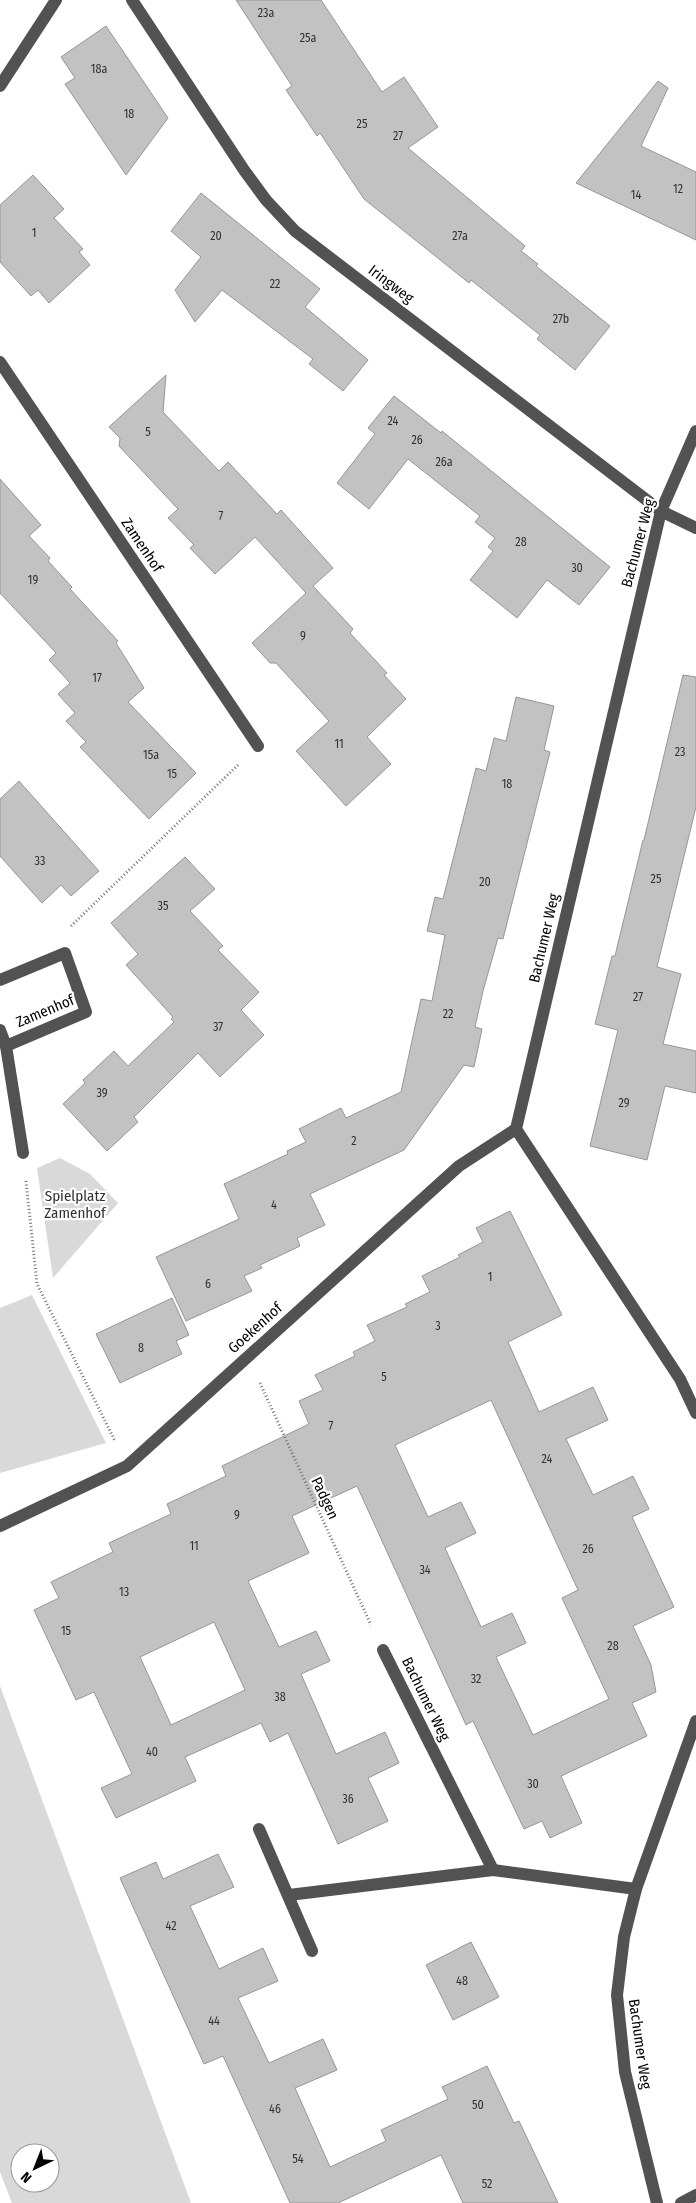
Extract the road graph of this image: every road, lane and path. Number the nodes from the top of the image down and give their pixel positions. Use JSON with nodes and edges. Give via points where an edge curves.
{"nodes":[{"id":1,"x":56,"y":0,"type":"edge"},
{"id":2,"x":132,"y":0,"type":"edge"},
{"id":3,"x":0,"y":86,"type":"edge"},
{"id":4,"x":0,"y":362,"type":"edge"},
{"id":5,"x":696,"y":431,"type":"edge"},
{"id":6,"x":661,"y":511,"type":"junction"},
{"id":7,"x":696,"y":528,"type":"edge"},
{"id":8,"x":258,"y":746,"type":"joint"},
{"id":9,"x":65,"y":954,"type":"junction"},
{"id":10,"x":0,"y":980,"type":"edge"},
{"id":11,"x":0,"y":1030,"type":"edge"},
{"id":12,"x":6,"y":1046,"type":"junction"},
{"id":13,"x":516,"y":1129,"type":"junction"},
{"id":14,"x":23,"y":1153,"type":"joint"},
{"id":15,"x":247,"y":1356,"type":"junction"},
{"id":16,"x":696,"y":1413,"type":"edge"},
{"id":17,"x":127,"y":1466,"type":"junction"},
{"id":18,"x":0,"y":1526,"type":"edge"},
{"id":19,"x":383,"y":1650,"type":"joint"},
{"id":20,"x":696,"y":1721,"type":"edge"},
{"id":21,"x":259,"y":1830,"type":"dead end"},
{"id":22,"x":493,"y":1870,"type":"junction"},
{"id":23,"x":636,"y":1888,"type":"junction"},
{"id":24,"x":289,"y":1895,"type":"junction"},
{"id":25,"x":312,"y":1951,"type":"dead end"},
{"id":26,"x":696,"y":2195,"type":"edge"},
{"id":27,"x":657,"y":2203,"type":"edge"},
{"id":28,"x":681,"y":2203,"type":"edge"}],
"edges":[{"from":1,"to":3,"type":"street"},
{"from":2,"to":6,"type":"street","name":"Iringweg","via":[[244,170],[295,231]]},
{"from":4,"to":8,"type":"street","name":"Zamenhof"},
{"from":5,"to":6,"type":"street","name":"Bachumer Weg"},
{"from":6,"to":7,"type":"street","name":"Iringweg"},
{"from":6,"to":13,"type":"street","name":"Bachumer Weg"},
{"from":8,"to":9,"type":"path","via":[[71,924]]},
{"from":9,"to":10,"type":"street"},
{"from":9,"to":12,"type":"street","name":"Zamenhof","via":[[86,1012]]},
{"from":11,"to":12,"type":"street","name":"Zamenhof"},
{"from":12,"to":14,"type":"street","name":"Zamenhof"},
{"from":13,"to":15,"type":"street","name":"Goekenhof","via":[[459,1166]]},
{"from":13,"to":16,"type":"street","via":[[680,1379]]},
{"from":14,"to":17,"type":"path","via":[[37,1284]]},
{"from":15,"to":17,"type":"street","name":"Goekenhof"},
{"from":15,"to":19,"type":"path","name":"Padgen"},
{"from":17,"to":18,"type":"street","name":"Goekenhof"},
{"from":19,"to":22,"type":"street","name":"Bachumer Weg"},
{"from":20,"to":23,"type":"street","name":"Bachumer Weg"},
{"from":21,"to":24,"type":"street"},
{"from":22,"to":23,"type":"street"},
{"from":22,"to":24,"type":"street"},
{"from":23,"to":27,"type":"street","name":"Bachumer Weg","via":[[624,1937],[617,1995],[625,2072]]},
{"from":24,"to":25,"type":"street"},
{"from":26,"to":28,"type":"street"}]}
